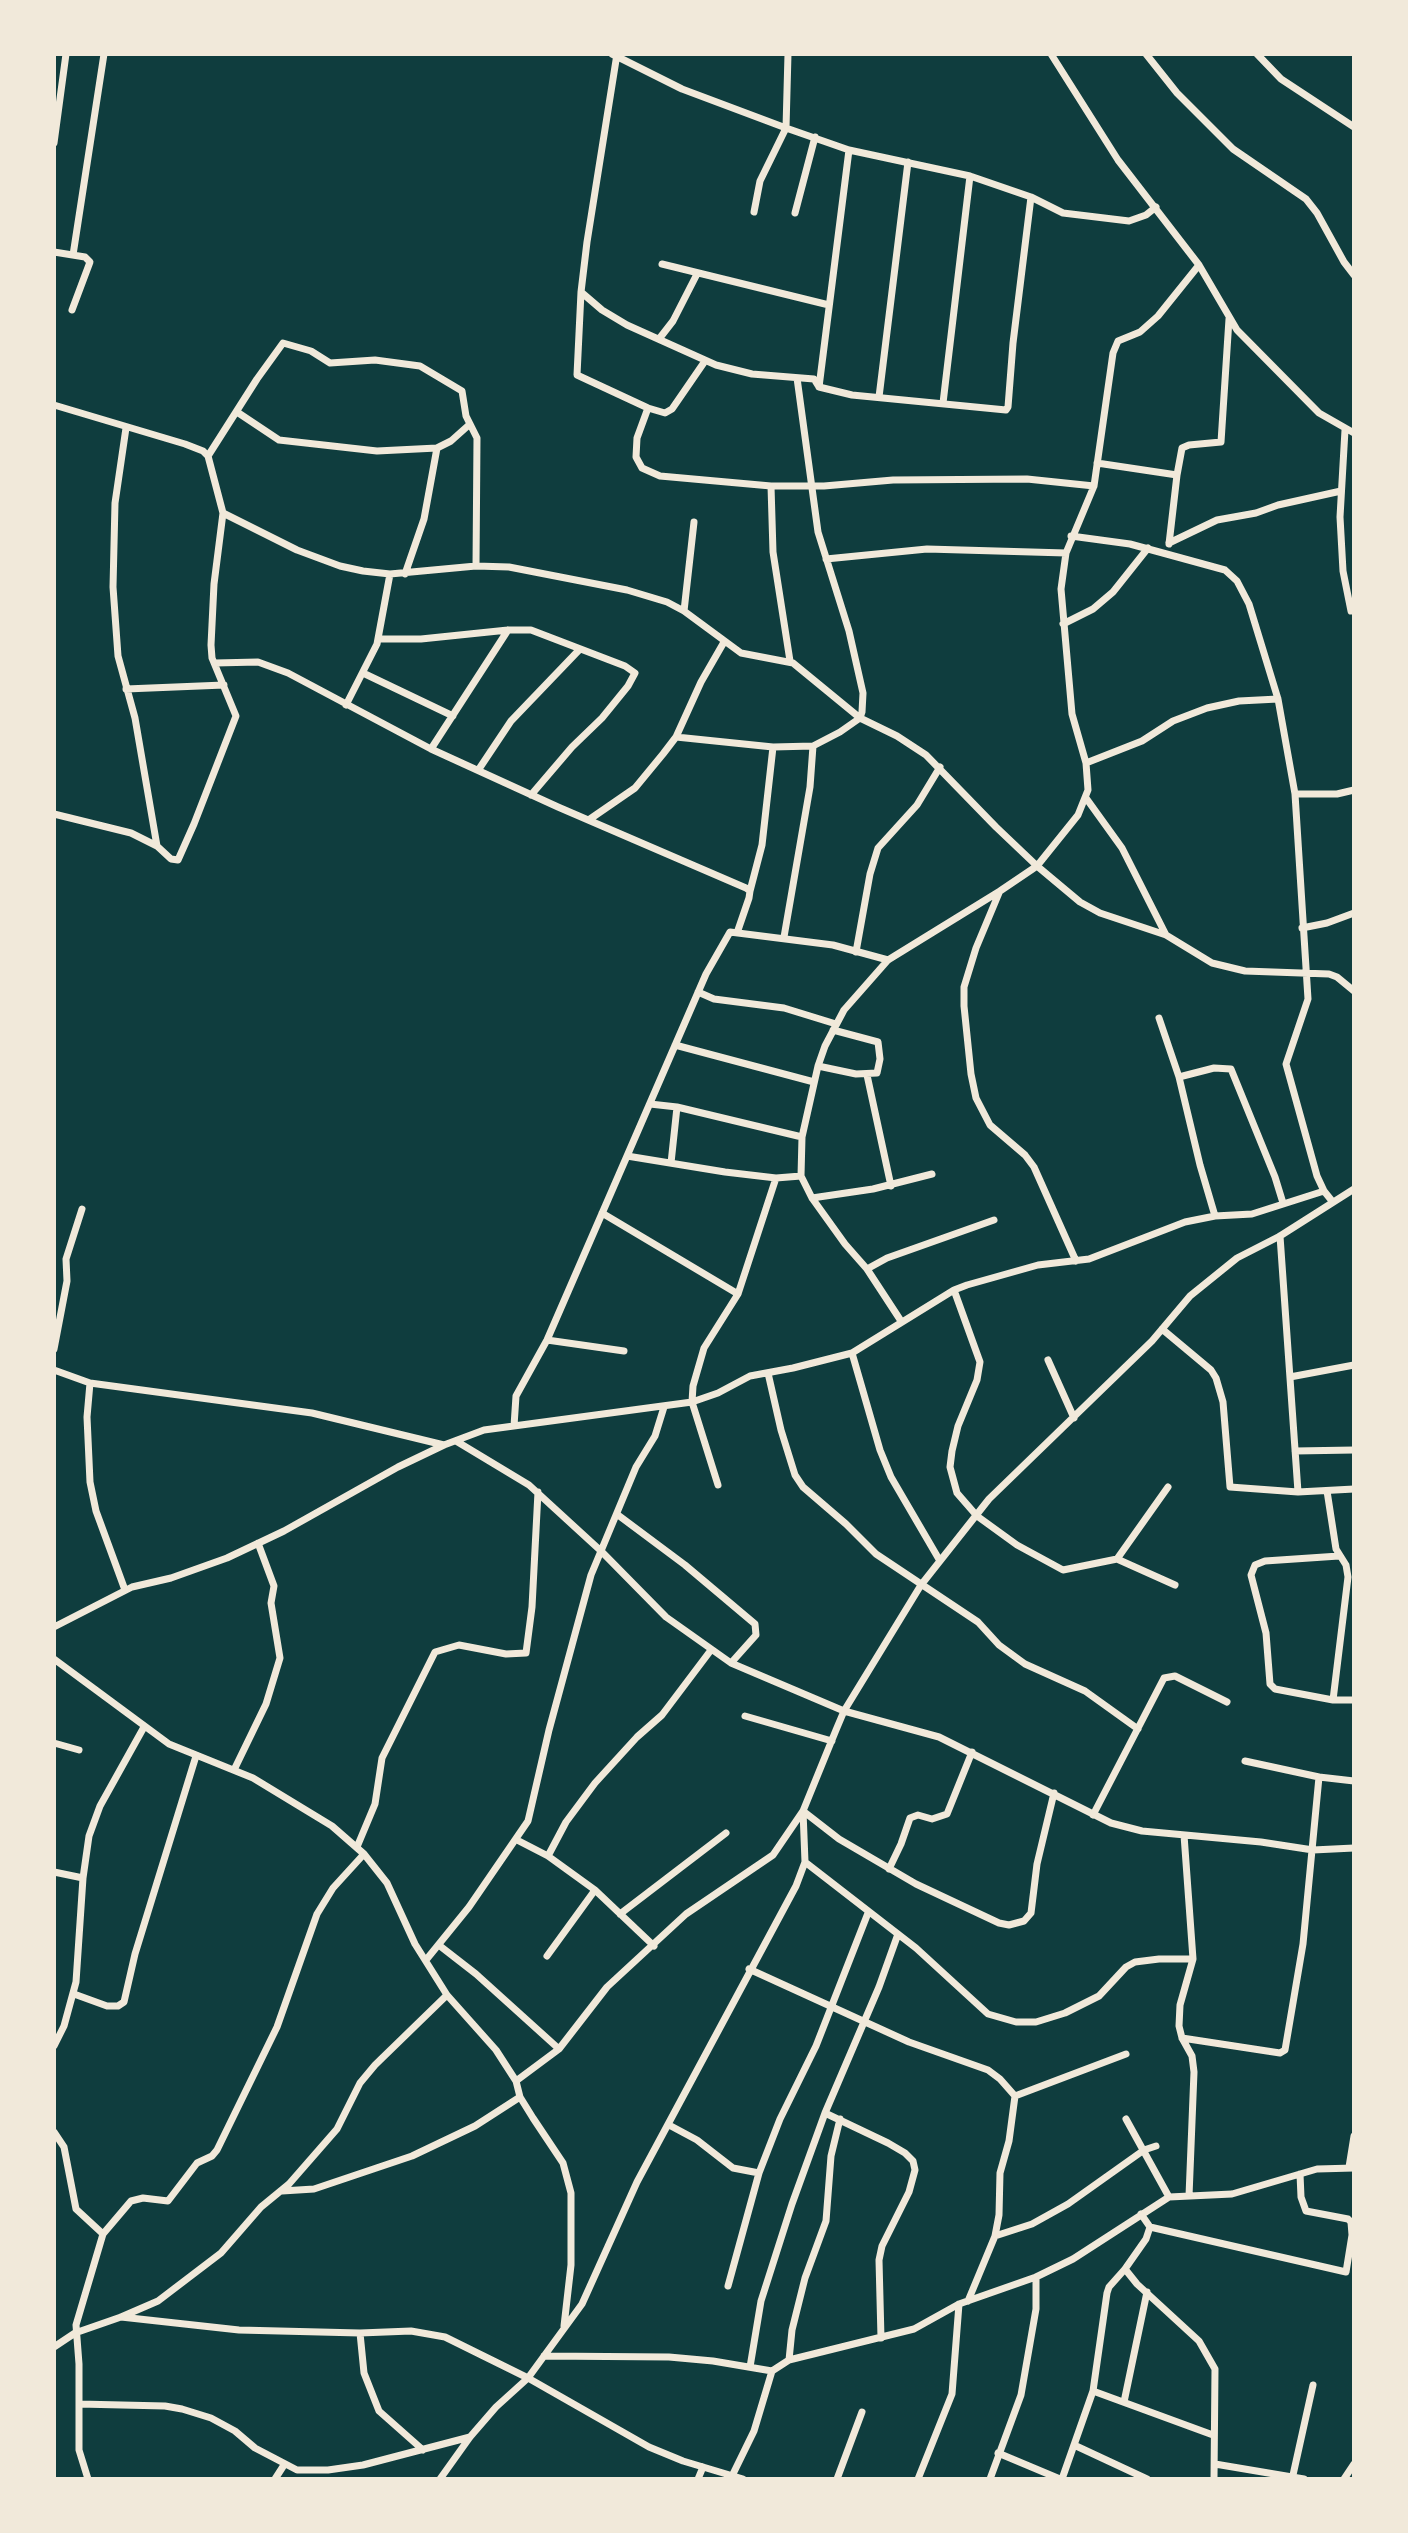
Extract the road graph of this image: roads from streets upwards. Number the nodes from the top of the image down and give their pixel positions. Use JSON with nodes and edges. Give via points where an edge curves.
{"nodes":[{"id":1,"x":66,"y":54,"type":"edge"},
{"id":2,"x":104,"y":54,"type":"edge"},
{"id":3,"x":788,"y":54,"type":"edge"},
{"id":4,"x":1051,"y":54,"type":"edge"},
{"id":5,"x":1146,"y":54,"type":"edge"},
{"id":6,"x":1257,"y":54,"type":"edge"},
{"id":7,"x":615,"y":55,"type":"edge"},
{"id":8,"x":1354,"y":127,"type":"edge"},
{"id":9,"x":786,"y":128,"type":"junction"},
{"id":10,"x":815,"y":137,"type":"junction"},
{"id":11,"x":54,"y":143,"type":"edge"},
{"id":12,"x":849,"y":150,"type":"junction"},
{"id":13,"x":908,"y":162,"type":"junction"},
{"id":14,"x":970,"y":176,"type":"junction"},
{"id":15,"x":1031,"y":197,"type":"junction"},
{"id":16,"x":1156,"y":207,"type":"junction"},
{"id":17,"x":754,"y":212,"type":"dead end"},
{"id":18,"x":795,"y":213,"type":"dead end"},
{"id":19,"x":54,"y":252,"type":"edge"},
{"id":20,"x":73,"y":255,"type":"junction"},
{"id":21,"x":662,"y":264,"type":"dead end"},
{"id":22,"x":1199,"y":265,"type":"junction"},
{"id":23,"x":697,"y":274,"type":"junction"},
{"id":24,"x":1354,"y":275,"type":"edge"},
{"id":25,"x":581,"y":292,"type":"junction"},
{"id":26,"x":829,"y":305,"type":"junction"},
{"id":27,"x":72,"y":310,"type":"dead end"},
{"id":28,"x":1229,"y":317,"type":"junction"},
{"id":29,"x":659,"y":339,"type":"junction"},
{"id":30,"x":705,"y":361,"type":"junction"},
{"id":31,"x":797,"y":378,"type":"junction"},
{"id":32,"x":819,"y":387,"type":"junction"},
{"id":33,"x":879,"y":397,"type":"junction"},
{"id":34,"x":943,"y":403,"type":"junction"},
{"id":35,"x":54,"y":405,"type":"edge"},
{"id":36,"x":648,"y":408,"type":"junction"},
{"id":37,"x":237,"y":412,"type":"junction"},
{"id":38,"x":470,"y":424,"type":"junction"},
{"id":39,"x":126,"y":428,"type":"junction"},
{"id":40,"x":1345,"y":430,"type":"junction"},
{"id":41,"x":1354,"y":433,"type":"edge"},
{"id":42,"x":437,"y":448,"type":"junction"},
{"id":43,"x":208,"y":456,"type":"junction"},
{"id":44,"x":1097,"y":463,"type":"junction"},
{"id":45,"x":1177,"y":475,"type":"junction"},
{"id":46,"x":771,"y":486,"type":"junction"},
{"id":47,"x":812,"y":486,"type":"junction"},
{"id":48,"x":1094,"y":486,"type":"junction"},
{"id":49,"x":1341,"y":491,"type":"junction"},
{"id":50,"x":223,"y":513,"type":"junction"},
{"id":51,"x":694,"y":522,"type":"dead end"},
{"id":52,"x":1071,"y":536,"type":"junction"},
{"id":53,"x":1169,"y":543,"type":"junction"},
{"id":54,"x":1148,"y":548,"type":"junction"},
{"id":55,"x":1066,"y":553,"type":"junction"},
{"id":56,"x":1168,"y":555,"type":"junction"},
{"id":57,"x":826,"y":559,"type":"junction"},
{"id":58,"x":476,"y":566,"type":"junction"},
{"id":59,"x":390,"y":574,"type":"junction"},
{"id":60,"x":405,"y":574,"type":"junction"},
{"id":61,"x":684,"y":611,"type":"junction"},
{"id":62,"x":1351,"y":611,"type":"dead end"},
{"id":63,"x":1063,"y":624,"type":"junction"},
{"id":64,"x":508,"y":630,"type":"junction"},
{"id":65,"x":378,"y":639,"type":"junction"},
{"id":66,"x":724,"y":642,"type":"junction"},
{"id":67,"x":580,"y":649,"type":"junction"},
{"id":68,"x":790,"y":661,"type":"junction"},
{"id":69,"x":215,"y":663,"type":"junction"},
{"id":70,"x":363,"y":673,"type":"junction"},
{"id":71,"x":224,"y":685,"type":"junction"},
{"id":72,"x":126,"y":689,"type":"junction"},
{"id":73,"x":1278,"y":699,"type":"junction"},
{"id":74,"x":346,"y":705,"type":"junction"},
{"id":75,"x":453,"y":716,"type":"junction"},
{"id":76,"x":860,"y":718,"type":"junction"},
{"id":77,"x":676,"y":737,"type":"junction"},
{"id":78,"x":813,"y":746,"type":"junction"},
{"id":79,"x":773,"y":747,"type":"junction"},
{"id":80,"x":431,"y":749,"type":"junction"},
{"id":81,"x":1086,"y":763,"type":"junction"},
{"id":82,"x":940,"y":767,"type":"junction"},
{"id":83,"x":479,"y":769,"type":"junction"},
{"id":84,"x":1354,"y":790,"type":"edge"},
{"id":85,"x":1295,"y":794,"type":"junction"},
{"id":86,"x":531,"y":795,"type":"junction"},
{"id":87,"x":1086,"y":798,"type":"junction"},
{"id":88,"x":54,"y":814,"type":"edge"},
{"id":89,"x":590,"y":819,"type":"junction"},
{"id":90,"x":157,"y":846,"type":"junction"},
{"id":91,"x":1037,"y":866,"type":"junction"},
{"id":92,"x":750,"y":891,"type":"junction"},
{"id":93,"x":1000,"y":891,"type":"junction"},
{"id":94,"x":1354,"y":913,"type":"edge"},
{"id":95,"x":1302,"y":928,"type":"junction"},
{"id":96,"x":737,"y":933,"type":"junction"},
{"id":97,"x":1166,"y":935,"type":"junction"},
{"id":98,"x":784,"y":937,"type":"junction"},
{"id":99,"x":856,"y":952,"type":"junction"},
{"id":100,"x":888,"y":960,"type":"junction"},
{"id":101,"x":1308,"y":972,"type":"junction"},
{"id":102,"x":1354,"y":991,"type":"edge"},
{"id":103,"x":698,"y":992,"type":"junction"},
{"id":104,"x":1159,"y":1018,"type":"dead end"},
{"id":105,"x":834,"y":1027,"type":"junction"},
{"id":106,"x":675,"y":1045,"type":"junction"},
{"id":107,"x":818,"y":1066,"type":"junction"},
{"id":108,"x":867,"y":1075,"type":"junction"},
{"id":109,"x":1179,"y":1077,"type":"junction"},
{"id":110,"x":814,"y":1082,"type":"junction"},
{"id":111,"x":650,"y":1104,"type":"junction"},
{"id":112,"x":677,"y":1107,"type":"junction"},
{"id":113,"x":802,"y":1137,"type":"junction"},
{"id":114,"x":627,"y":1156,"type":"junction"},
{"id":115,"x":671,"y":1163,"type":"junction"},
{"id":116,"x":932,"y":1174,"type":"dead end"},
{"id":117,"x":801,"y":1176,"type":"junction"},
{"id":118,"x":776,"y":1178,"type":"junction"},
{"id":119,"x":891,"y":1186,"type":"junction"},
{"id":120,"x":1354,"y":1189,"type":"edge"},
{"id":121,"x":1324,"y":1191,"type":"junction"},
{"id":122,"x":812,"y":1198,"type":"junction"},
{"id":123,"x":1332,"y":1201,"type":"junction"},
{"id":124,"x":1283,"y":1203,"type":"junction"},
{"id":125,"x":82,"y":1209,"type":"dead end"},
{"id":126,"x":602,"y":1213,"type":"junction"},
{"id":127,"x":1215,"y":1216,"type":"junction"},
{"id":128,"x":994,"y":1220,"type":"dead end"},
{"id":129,"x":1280,"y":1236,"type":"junction"},
{"id":130,"x":1076,"y":1261,"type":"junction"},
{"id":131,"x":867,"y":1269,"type":"junction"},
{"id":132,"x":954,"y":1290,"type":"junction"},
{"id":133,"x":738,"y":1294,"type":"junction"},
{"id":134,"x":901,"y":1321,"type":"junction"},
{"id":135,"x":1162,"y":1329,"type":"junction"},
{"id":136,"x":547,"y":1340,"type":"junction"},
{"id":137,"x":54,"y":1349,"type":"edge"},
{"id":138,"x":624,"y":1351,"type":"dead end"},
{"id":139,"x":852,"y":1353,"type":"junction"},
{"id":140,"x":1048,"y":1360,"type":"dead end"},
{"id":141,"x":1354,"y":1365,"type":"edge"},
{"id":142,"x":54,"y":1370,"type":"edge"},
{"id":143,"x":768,"y":1373,"type":"junction"},
{"id":144,"x":1290,"y":1377,"type":"junction"},
{"id":145,"x":90,"y":1383,"type":"junction"},
{"id":146,"x":692,"y":1402,"type":"junction"},
{"id":147,"x":664,"y":1407,"type":"junction"},
{"id":148,"x":1074,"y":1418,"type":"junction"},
{"id":149,"x":514,"y":1426,"type":"junction"},
{"id":150,"x":456,"y":1441,"type":"junction"},
{"id":151,"x":444,"y":1445,"type":"junction"},
{"id":152,"x":1354,"y":1450,"type":"edge"},
{"id":153,"x":1295,"y":1451,"type":"junction"},
{"id":154,"x":718,"y":1485,"type":"dead end"},
{"id":155,"x":1168,"y":1487,"type":"dead end"},
{"id":156,"x":1354,"y":1489,"type":"edge"},
{"id":157,"x":1327,"y":1491,"type":"junction"},
{"id":158,"x":538,"y":1492,"type":"junction"},
{"id":159,"x":1298,"y":1492,"type":"junction"},
{"id":160,"x":618,"y":1515,"type":"junction"},
{"id":161,"x":977,"y":1516,"type":"junction"},
{"id":162,"x":258,"y":1543,"type":"junction"},
{"id":163,"x":601,"y":1551,"type":"junction"},
{"id":164,"x":1339,"y":1556,"type":"junction"},
{"id":165,"x":1117,"y":1559,"type":"junction"},
{"id":166,"x":940,"y":1561,"type":"junction"},
{"id":167,"x":921,"y":1585,"type":"junction"},
{"id":168,"x":1175,"y":1585,"type":"dead end"},
{"id":169,"x":125,"y":1590,"type":"junction"},
{"id":170,"x":54,"y":1627,"type":"edge"},
{"id":171,"x":711,"y":1650,"type":"junction"},
{"id":172,"x":54,"y":1659,"type":"edge"},
{"id":173,"x":731,"y":1663,"type":"junction"},
{"id":174,"x":1333,"y":1700,"type":"junction"},
{"id":175,"x":1354,"y":1700,"type":"edge"},
{"id":176,"x":1227,"y":1702,"type":"dead end"},
{"id":177,"x":844,"y":1711,"type":"junction"},
{"id":178,"x":745,"y":1716,"type":"dead end"},
{"id":179,"x":144,"y":1727,"type":"junction"},
{"id":180,"x":1138,"y":1729,"type":"junction"},
{"id":181,"x":832,"y":1741,"type":"junction"},
{"id":182,"x":54,"y":1743,"type":"edge"},
{"id":183,"x":79,"y":1750,"type":"dead end"},
{"id":184,"x":972,"y":1752,"type":"junction"},
{"id":185,"x":196,"y":1756,"type":"junction"},
{"id":186,"x":1245,"y":1761,"type":"dead end"},
{"id":187,"x":234,"y":1770,"type":"junction"},
{"id":188,"x":1319,"y":1777,"type":"junction"},
{"id":189,"x":1354,"y":1781,"type":"edge"},
{"id":190,"x":1054,"y":1793,"type":"junction"},
{"id":191,"x":803,"y":1811,"type":"junction"},
{"id":192,"x":1093,"y":1815,"type":"junction"},
{"id":193,"x":726,"y":1833,"type":"dead end"},
{"id":194,"x":1184,"y":1835,"type":"junction"},
{"id":195,"x":517,"y":1840,"type":"junction"},
{"id":196,"x":357,"y":1847,"type":"junction"},
{"id":197,"x":1354,"y":1848,"type":"edge"},
{"id":198,"x":1313,"y":1850,"type":"junction"},
{"id":199,"x":364,"y":1854,"type":"junction"},
{"id":200,"x":548,"y":1856,"type":"junction"},
{"id":201,"x":805,"y":1862,"type":"junction"},
{"id":202,"x":889,"y":1869,"type":"junction"},
{"id":203,"x":54,"y":1872,"type":"edge"},
{"id":204,"x":83,"y":1878,"type":"junction"},
{"id":205,"x":595,"y":1890,"type":"junction"},
{"id":206,"x":868,"y":1913,"type":"junction"},
{"id":207,"x":620,"y":1914,"type":"junction"},
{"id":208,"x":898,"y":1934,"type":"junction"},
{"id":209,"x":440,"y":1946,"type":"junction"},
{"id":210,"x":654,"y":1946,"type":"junction"},
{"id":211,"x":547,"y":1956,"type":"dead end"},
{"id":212,"x":1193,"y":1959,"type":"junction"},
{"id":213,"x":426,"y":1960,"type":"junction"},
{"id":214,"x":749,"y":1969,"type":"junction"},
{"id":215,"x":74,"y":1994,"type":"junction"},
{"id":216,"x":447,"y":1995,"type":"junction"},
{"id":217,"x":832,"y":2008,"type":"junction"},
{"id":218,"x":865,"y":2021,"type":"junction"},
{"id":219,"x":1182,"y":2038,"type":"junction"},
{"id":220,"x":54,"y":2046,"type":"edge"},
{"id":221,"x":559,"y":2049,"type":"junction"},
{"id":222,"x":1126,"y":2054,"type":"dead end"},
{"id":223,"x":516,"y":2081,"type":"junction"},
{"id":224,"x":1015,"y":2096,"type":"junction"},
{"id":225,"x":520,"y":2097,"type":"junction"},
{"id":226,"x":825,"y":2113,"type":"junction"},
{"id":227,"x":840,"y":2119,"type":"junction"},
{"id":228,"x":1126,"y":2119,"type":"dead end"},
{"id":229,"x":669,"y":2125,"type":"junction"},
{"id":230,"x":54,"y":2132,"type":"edge"},
{"id":231,"x":1354,"y":2136,"type":"edge"},
{"id":232,"x":1156,"y":2146,"type":"dead end"},
{"id":233,"x":1144,"y":2150,"type":"junction"},
{"id":234,"x":1352,"y":2168,"type":"edge"},
{"id":235,"x":759,"y":2173,"type":"junction"},
{"id":236,"x":1300,"y":2174,"type":"junction"},
{"id":237,"x":282,"y":2191,"type":"junction"},
{"id":238,"x":1189,"y":2196,"type":"junction"},
{"id":239,"x":1169,"y":2197,"type":"junction"},
{"id":240,"x":1141,"y":2214,"type":"junction"},
{"id":241,"x":1150,"y":2227,"type":"junction"},
{"id":242,"x":103,"y":2234,"type":"junction"},
{"id":243,"x":995,"y":2236,"type":"junction"},
{"id":244,"x":1125,"y":2269,"type":"junction"},
{"id":245,"x":1036,"y":2277,"type":"junction"},
{"id":246,"x":728,"y":2286,"type":"dead end"},
{"id":247,"x":1147,"y":2292,"type":"junction"},
{"id":248,"x":968,"y":2301,"type":"junction"},
{"id":249,"x":959,"y":2304,"type":"junction"},
{"id":250,"x":121,"y":2317,"type":"junction"},
{"id":251,"x":563,"y":2328,"type":"junction"},
{"id":252,"x":75,"y":2333,"type":"junction"},
{"id":253,"x":360,"y":2333,"type":"junction"},
{"id":254,"x":881,"y":2338,"type":"junction"},
{"id":255,"x":54,"y":2347,"type":"edge"},
{"id":256,"x":544,"y":2356,"type":"junction"},
{"id":257,"x":789,"y":2360,"type":"junction"},
{"id":258,"x":750,"y":2367,"type":"junction"},
{"id":259,"x":772,"y":2371,"type":"junction"},
{"id":260,"x":528,"y":2378,"type":"junction"},
{"id":261,"x":1313,"y":2385,"type":"dead end"},
{"id":262,"x":1093,"y":2391,"type":"junction"},
{"id":263,"x":1124,"y":2402,"type":"junction"},
{"id":264,"x":79,"y":2404,"type":"junction"},
{"id":265,"x":862,"y":2412,"type":"dead end"},
{"id":266,"x":1213,"y":2435,"type":"junction"},
{"id":267,"x":470,"y":2437,"type":"junction"},
{"id":268,"x":1074,"y":2445,"type":"junction"},
{"id":269,"x":423,"y":2450,"type":"junction"},
{"id":270,"x":998,"y":2453,"type":"junction"},
{"id":271,"x":1215,"y":2464,"type":"junction"},
{"id":272,"x":1354,"y":2464,"type":"edge"},
{"id":273,"x":284,"y":2465,"type":"junction"},
{"id":274,"x":703,"y":2467,"type":"junction"},
{"id":275,"x":297,"y":2470,"type":"junction"},
{"id":276,"x":733,"y":2474,"type":"junction"},
{"id":277,"x":1293,"y":2475,"type":"junction"},
{"id":278,"x":88,"y":2479,"type":"edge"},
{"id":279,"x":275,"y":2479,"type":"edge"},
{"id":280,"x":298,"y":2479,"type":"edge"},
{"id":281,"x":440,"y":2479,"type":"edge"},
{"id":282,"x":698,"y":2479,"type":"edge"},
{"id":283,"x":743,"y":2479,"type":"edge"},
{"id":284,"x":837,"y":2479,"type":"edge"},
{"id":285,"x":918,"y":2479,"type":"edge"},
{"id":286,"x":990,"y":2479,"type":"edge"},
{"id":287,"x":1061,"y":2479,"type":"edge"},
{"id":288,"x":1147,"y":2479,"type":"edge"},
{"id":289,"x":1214,"y":2479,"type":"edge"},
{"id":290,"x":1304,"y":2479,"type":"edge"},
{"id":291,"x":1344,"y":2479,"type":"edge"}],
"edges":[{"from":1,"to":11,"type":"street"},
{"from":2,"to":20,"type":"street"},
{"from":3,"to":9,"type":"street"},
{"from":4,"to":16,"type":"street","via":[[1118,160]]},
{"from":5,"to":24,"type":"street","via":[[1233,149],[1306,199]]},
{"from":6,"to":8,"type":"street","via":[[1281,79]]},
{"from":7,"to":9,"type":"street","via":[[682,89]]},
{"from":7,"to":25,"type":"street"},
{"from":9,"to":10,"type":"street"},
{"from":9,"to":17,"type":"street","via":[[760,181]]},
{"from":10,"to":12,"type":"street"},
{"from":10,"to":18,"type":"street"},
{"from":12,"to":13,"type":"street"},
{"from":12,"to":26,"type":"street"},
{"from":13,"to":14,"type":"street"},
{"from":13,"to":33,"type":"street"},
{"from":14,"to":15,"type":"street"},
{"from":14,"to":34,"type":"street"},
{"from":15,"to":16,"type":"street","via":[[1063,213],[1112,220],[1140,218]]},
{"from":15,"to":34,"type":"street","via":[[1008,407]]},
{"from":16,"to":22,"type":"street"},
{"from":19,"to":20,"type":"street"},
{"from":20,"to":27,"type":"street","via":[[90,263]]},
{"from":21,"to":23,"type":"street"},
{"from":22,"to":28,"type":"street"},
{"from":22,"to":44,"type":"street","via":[[1158,316],[1140,332],[1118,341]]},
{"from":23,"to":26,"type":"street"},
{"from":23,"to":29,"type":"street"},
{"from":25,"to":29,"type":"street","via":[[611,316]]},
{"from":25,"to":36,"type":"street","via":[[577,375]]},
{"from":26,"to":32,"type":"street"},
{"from":28,"to":40,"type":"street","via":[[1298,394]]},
{"from":28,"to":45,"type":"street","via":[[1221,442],[1182,448]]},
{"from":29,"to":30,"type":"street"},
{"from":30,"to":31,"type":"street","via":[[752,374]]},
{"from":30,"to":36,"type":"street","via":[[671,411]]},
{"from":31,"to":32,"type":"street","via":[[814,379]]},
{"from":31,"to":47,"type":"street"},
{"from":32,"to":33,"type":"street"},
{"from":33,"to":34,"type":"street"},
{"from":35,"to":39,"type":"street"},
{"from":36,"to":46,"type":"street","via":[[635,452],[651,474]]},
{"from":37,"to":38,"type":"street","via":[[285,343],[330,363],[375,360],[423,367],[462,391]]},
{"from":37,"to":42,"type":"street","via":[[281,441],[377,451]]},
{"from":37,"to":43,"type":"street"},
{"from":38,"to":42,"type":"street"},
{"from":38,"to":58,"type":"street","via":[[477,438]]},
{"from":39,"to":43,"type":"street"},
{"from":39,"to":72,"type":"street","via":[[115,503],[113,587]]},
{"from":40,"to":41,"type":"street"},
{"from":40,"to":49,"type":"street"},
{"from":42,"to":60,"type":"street","via":[[425,514]]},
{"from":43,"to":50,"type":"street"},
{"from":44,"to":45,"type":"street"},
{"from":44,"to":48,"type":"street"},
{"from":45,"to":53,"type":"street"},
{"from":46,"to":47,"type":"street"},
{"from":46,"to":68,"type":"street","via":[[772,543]]},
{"from":47,"to":48,"type":"street","via":[[1027,479]]},
{"from":47,"to":57,"type":"street"},
{"from":48,"to":52,"type":"street"},
{"from":49,"to":53,"type":"street","via":[[1217,520]]},
{"from":49,"to":62,"type":"street","via":[[1342,558]]},
{"from":50,"to":59,"type":"street","via":[[340,566]]},
{"from":50,"to":69,"type":"street","via":[[211,624]]},
{"from":51,"to":61,"type":"street"},
{"from":52,"to":54,"type":"street"},
{"from":52,"to":55,"type":"street"},
{"from":53,"to":56,"type":"street"},
{"from":54,"to":56,"type":"street"},
{"from":54,"to":63,"type":"street","via":[[1102,602]]},
{"from":55,"to":57,"type":"street","via":[[927,549]]},
{"from":55,"to":63,"type":"street"},
{"from":56,"to":73,"type":"street","via":[[1225,570],[1237,581]]},
{"from":57,"to":76,"type":"street","via":[[859,671],[864,700]]},
{"from":58,"to":60,"type":"street"},
{"from":58,"to":61,"type":"street","via":[[617,587]]},
{"from":59,"to":60,"type":"street"},
{"from":59,"to":65,"type":"street"},
{"from":61,"to":66,"type":"street"},
{"from":63,"to":81,"type":"street","via":[[1072,714]]},
{"from":64,"to":65,"type":"street"},
{"from":64,"to":67,"type":"street","via":[[538,632]]},
{"from":64,"to":75,"type":"street"},
{"from":65,"to":70,"type":"street"},
{"from":66,"to":68,"type":"street","via":[[745,655]]},
{"from":66,"to":77,"type":"street"},
{"from":67,"to":83,"type":"street","via":[[511,721]]},
{"from":67,"to":86,"type":"street","via":[[636,675]]},
{"from":68,"to":76,"type":"street"},
{"from":69,"to":71,"type":"street"},
{"from":69,"to":74,"type":"street","via":[[263,664],[317,686]]},
{"from":70,"to":74,"type":"street"},
{"from":70,"to":75,"type":"street"},
{"from":71,"to":72,"type":"street"},
{"from":71,"to":90,"type":"street","via":[[236,716],[194,824],[178,860]]},
{"from":72,"to":90,"type":"street"},
{"from":73,"to":81,"type":"street","via":[[1207,708]]},
{"from":73,"to":85,"type":"street"},
{"from":74,"to":80,"type":"street"},
{"from":75,"to":80,"type":"street"},
{"from":76,"to":78,"type":"street"},
{"from":76,"to":82,"type":"street"},
{"from":77,"to":79,"type":"street"},
{"from":77,"to":89,"type":"street","via":[[635,788]]},
{"from":78,"to":79,"type":"street"},
{"from":78,"to":98,"type":"street"},
{"from":79,"to":92,"type":"street","via":[[762,845]]},
{"from":80,"to":83,"type":"street"},
{"from":81,"to":87,"type":"street"},
{"from":82,"to":91,"type":"street"},
{"from":82,"to":99,"type":"street","via":[[917,805],[878,848]]},
{"from":83,"to":86,"type":"street"},
{"from":84,"to":85,"type":"street"},
{"from":85,"to":95,"type":"street"},
{"from":86,"to":89,"type":"street"},
{"from":87,"to":91,"type":"street"},
{"from":87,"to":97,"type":"street","via":[[1122,848]]},
{"from":88,"to":90,"type":"street","via":[[117,829]]},
{"from":89,"to":92,"type":"street"},
{"from":91,"to":93,"type":"street"},
{"from":91,"to":97,"type":"street","via":[[1100,913]]},
{"from":92,"to":96,"type":"street"},
{"from":93,"to":100,"type":"street"},
{"from":93,"to":130,"type":"street","via":[[964,987],[971,1074],[990,1125],[1034,1167]]},
{"from":94,"to":95,"type":"street"},
{"from":95,"to":101,"type":"street"},
{"from":96,"to":98,"type":"street"},
{"from":96,"to":103,"type":"street","via":[[730,932]]},
{"from":97,"to":101,"type":"street","via":[[1212,963],[1233,969]]},
{"from":98,"to":99,"type":"street"},
{"from":99,"to":100,"type":"street"},
{"from":100,"to":105,"type":"street"},
{"from":101,"to":102,"type":"street","via":[[1333,975]]},
{"from":101,"to":121,"type":"street","via":[[1308,999],[1286,1064]]},
{"from":103,"to":105,"type":"street","via":[[784,1008]]},
{"from":103,"to":106,"type":"street"},
{"from":104,"to":109,"type":"street"},
{"from":105,"to":107,"type":"street"},
{"from":105,"to":108,"type":"street","via":[[879,1043],[877,1073]]},
{"from":106,"to":110,"type":"street"},
{"from":106,"to":111,"type":"street"},
{"from":107,"to":108,"type":"street"},
{"from":107,"to":110,"type":"street"},
{"from":108,"to":119,"type":"street"},
{"from":109,"to":124,"type":"street","via":[[1231,1069]]},
{"from":109,"to":127,"type":"street"},
{"from":110,"to":113,"type":"street"},
{"from":111,"to":112,"type":"street"},
{"from":111,"to":114,"type":"street"},
{"from":112,"to":113,"type":"street"},
{"from":112,"to":115,"type":"street"},
{"from":113,"to":117,"type":"street"},
{"from":114,"to":115,"type":"street"},
{"from":114,"to":126,"type":"street"},
{"from":115,"to":118,"type":"street"},
{"from":116,"to":119,"type":"street"},
{"from":117,"to":118,"type":"street"},
{"from":117,"to":122,"type":"street"},
{"from":118,"to":133,"type":"street"},
{"from":119,"to":122,"type":"street"},
{"from":120,"to":123,"type":"street"},
{"from":121,"to":123,"type":"street"},
{"from":121,"to":124,"type":"street"},
{"from":122,"to":131,"type":"street"},
{"from":123,"to":129,"type":"street"},
{"from":124,"to":127,"type":"street","via":[[1252,1214]]},
{"from":125,"to":137,"type":"street","via":[[67,1253]]},
{"from":126,"to":133,"type":"street"},
{"from":126,"to":136,"type":"street"},
{"from":127,"to":130,"type":"street"},
{"from":128,"to":131,"type":"street"},
{"from":129,"to":135,"type":"street","via":[[1210,1278]]},
{"from":129,"to":144,"type":"street"},
{"from":130,"to":132,"type":"street","via":[[1038,1265]]},
{"from":131,"to":134,"type":"street"},
{"from":132,"to":134,"type":"street"},
{"from":132,"to":161,"type":"street","via":[[980,1362],[950,1467],[957,1493]]},
{"from":133,"to":146,"type":"street","via":[[704,1348]]},
{"from":134,"to":139,"type":"street"},
{"from":135,"to":148,"type":"street"},
{"from":135,"to":159,"type":"street","via":[[1216,1378],[1230,1487]]},
{"from":136,"to":138,"type":"street"},
{"from":136,"to":149,"type":"street","via":[[516,1396]]},
{"from":139,"to":143,"type":"street"},
{"from":139,"to":166,"type":"street","via":[[891,1477]]},
{"from":140,"to":148,"type":"street"},
{"from":141,"to":144,"type":"street"},
{"from":142,"to":145,"type":"street"},
{"from":143,"to":146,"type":"street"},
{"from":143,"to":167,"type":"street","via":[[798,1481],[876,1554]]},
{"from":144,"to":153,"type":"street"},
{"from":145,"to":151,"type":"street","via":[[312,1413]]},
{"from":145,"to":169,"type":"street","via":[[90,1482]]},
{"from":146,"to":147,"type":"street"},
{"from":146,"to":154,"type":"street"},
{"from":147,"to":149,"type":"street"},
{"from":147,"to":160,"type":"street"},
{"from":148,"to":161,"type":"street"},
{"from":149,"to":150,"type":"street"},
{"from":150,"to":151,"type":"street"},
{"from":150,"to":158,"type":"street"},
{"from":151,"to":162,"type":"street"},
{"from":152,"to":153,"type":"street"},
{"from":153,"to":159,"type":"street"},
{"from":155,"to":165,"type":"street"},
{"from":156,"to":157,"type":"street"},
{"from":157,"to":159,"type":"street"},
{"from":157,"to":164,"type":"street"},
{"from":158,"to":163,"type":"street"},
{"from":158,"to":196,"type":"street","via":[[526,1653],[459,1645],[435,1652],[382,1758],[375,1804]]},
{"from":160,"to":163,"type":"street"},
{"from":160,"to":173,"type":"street","via":[[755,1624],[756,1635]]},
{"from":161,"to":165,"type":"street","via":[[1063,1570]]},
{"from":161,"to":166,"type":"street"},
{"from":162,"to":169,"type":"street","via":[[202,1568]]},
{"from":162,"to":187,"type":"street","via":[[274,1586],[271,1603],[280,1658],[266,1704]]},
{"from":163,"to":171,"type":"street","via":[[643,1596]]},
{"from":163,"to":195,"type":"street","via":[[577,1620],[528,1821]]},
{"from":164,"to":174,"type":"street","via":[[1348,1577]]},
{"from":164,"to":174,"type":"street","via":[[1265,1561],[1255,1565],[1251,1575],[1266,1633],[1270,1684],[1286,1693]]},
{"from":165,"to":168,"type":"street"},
{"from":166,"to":167,"type":"street"},
{"from":167,"to":177,"type":"street"},
{"from":167,"to":180,"type":"street","via":[[978,1622],[1025,1664],[1085,1691]]},
{"from":169,"to":170,"type":"street"},
{"from":171,"to":173,"type":"street"},
{"from":171,"to":200,"type":"street","via":[[662,1715],[595,1783]]},
{"from":172,"to":179,"type":"street"},
{"from":173,"to":177,"type":"street"},
{"from":174,"to":175,"type":"street"},
{"from":176,"to":180,"type":"street","via":[[1169,1675]]},
{"from":177,"to":181,"type":"street"},
{"from":177,"to":184,"type":"street","via":[[939,1737]]},
{"from":178,"to":181,"type":"street"},
{"from":179,"to":185,"type":"street"},
{"from":179,"to":204,"type":"street","via":[[94,1821]]},
{"from":180,"to":192,"type":"street"},
{"from":181,"to":191,"type":"street"},
{"from":182,"to":183,"type":"street"},
{"from":184,"to":190,"type":"street"},
{"from":184,"to":202,"type":"street","via":[[947,1814],[910,1818]]},
{"from":185,"to":187,"type":"street"},
{"from":185,"to":215,"type":"street","via":[[124,2002],[107,2006]]},
{"from":186,"to":188,"type":"street"},
{"from":187,"to":196,"type":"street","via":[[332,1826]]},
{"from":188,"to":189,"type":"street"},
{"from":188,"to":198,"type":"street"},
{"from":190,"to":192,"type":"street"},
{"from":190,"to":202,"type":"street","via":[[1031,1913],[1024,1921],[999,1923]]},
{"from":191,"to":201,"type":"street"},
{"from":191,"to":202,"type":"street"},
{"from":191,"to":210,"type":"street","via":[[762,1865],[704,1900]]},
{"from":192,"to":194,"type":"street","via":[[1142,1831]]},
{"from":193,"to":207,"type":"street"},
{"from":194,"to":198,"type":"street"},
{"from":194,"to":212,"type":"street"},
{"from":195,"to":200,"type":"street"},
{"from":195,"to":209,"type":"street"},
{"from":196,"to":199,"type":"street"},
{"from":197,"to":198,"type":"street"},
{"from":198,"to":219,"type":"street","via":[[1285,2050]]},
{"from":199,"to":213,"type":"street","via":[[394,1894]]},
{"from":199,"to":242,"type":"street","via":[[317,1914],[277,2027],[217,2150],[197,2163],[168,2201],[131,2201]]},
{"from":200,"to":205,"type":"street"},
{"from":201,"to":206,"type":"street"},
{"from":201,"to":214,"type":"street"},
{"from":203,"to":204,"type":"street"},
{"from":204,"to":215,"type":"street"},
{"from":205,"to":207,"type":"street"},
{"from":205,"to":211,"type":"street"},
{"from":206,"to":208,"type":"street"},
{"from":206,"to":217,"type":"street"},
{"from":207,"to":210,"type":"street"},
{"from":208,"to":212,"type":"street","via":[[988,2014],[1016,2022],[1065,2013],[1099,1996],[1135,1962]]},
{"from":208,"to":218,"type":"street"},
{"from":209,"to":213,"type":"street"},
{"from":209,"to":221,"type":"street"},
{"from":210,"to":221,"type":"street","via":[[607,1987]]},
{"from":212,"to":219,"type":"street","via":[[1180,2005]]},
{"from":213,"to":216,"type":"street"},
{"from":214,"to":217,"type":"street"},
{"from":214,"to":229,"type":"street"},
{"from":215,"to":220,"type":"street"},
{"from":216,"to":223,"type":"street"},
{"from":216,"to":237,"type":"street","via":[[375,2065],[337,2129]]},
{"from":217,"to":218,"type":"street"},
{"from":217,"to":235,"type":"street"},
{"from":218,"to":224,"type":"street","via":[[988,2070]]},
{"from":218,"to":226,"type":"street"},
{"from":219,"to":238,"type":"street","via":[[1194,2072]]},
{"from":221,"to":223,"type":"street"},
{"from":222,"to":224,"type":"street"},
{"from":223,"to":225,"type":"street"},
{"from":224,"to":243,"type":"street"},
{"from":225,"to":237,"type":"street","via":[[412,2156],[314,2189]]},
{"from":225,"to":251,"type":"street","via":[[563,2163],[571,2193],[571,2265]]},
{"from":226,"to":227,"type":"street"},
{"from":226,"to":258,"type":"street","via":[[761,2301]]},
{"from":227,"to":254,"type":"street","via":[[905,2153],[915,2170],[879,2260]]},
{"from":227,"to":257,"type":"street","via":[[826,2221],[805,2278]]},
{"from":228,"to":233,"type":"street"},
{"from":229,"to":235,"type":"street","via":[[733,2168]]},
{"from":229,"to":251,"type":"street","via":[[582,2304]]},
{"from":230,"to":242,"type":"street","via":[[64,2147],[76,2209]]},
{"from":231,"to":234,"type":"street"},
{"from":232,"to":233,"type":"street"},
{"from":233,"to":239,"type":"street"},
{"from":233,"to":243,"type":"street","via":[[1068,2204]]},
{"from":234,"to":236,"type":"street"},
{"from":235,"to":246,"type":"street"},
{"from":236,"to":238,"type":"street","via":[[1232,2194]]},
{"from":236,"to":241,"type":"street","via":[[1306,2211],[1351,2222],[1346,2272]]},
{"from":237,"to":250,"type":"street","via":[[195,2275],[158,2301]]},
{"from":238,"to":239,"type":"street"},
{"from":239,"to":240,"type":"street"},
{"from":240,"to":241,"type":"street"},
{"from":240,"to":245,"type":"street"},
{"from":241,"to":244,"type":"street"},
{"from":242,"to":252,"type":"street"},
{"from":243,"to":248,"type":"street"},
{"from":244,"to":247,"type":"street"},
{"from":244,"to":262,"type":"street","via":[[1107,2293]]},
{"from":245,"to":248,"type":"street"},
{"from":245,"to":270,"type":"street","via":[[1031,2349],[1021,2395]]},
{"from":247,"to":263,"type":"street"},
{"from":247,"to":266,"type":"street","via":[[1199,2341],[1215,2369]]},
{"from":248,"to":249,"type":"street"},
{"from":249,"to":254,"type":"street","via":[[914,2329]]},
{"from":249,"to":285,"type":"street","via":[[952,2394]]},
{"from":250,"to":252,"type":"street"},
{"from":250,"to":253,"type":"street","via":[[239,2330]]},
{"from":251,"to":256,"type":"street"},
{"from":252,"to":255,"type":"street"},
{"from":252,"to":264,"type":"street"},
{"from":253,"to":260,"type":"street","via":[[411,2331],[445,2337]]},
{"from":253,"to":269,"type":"street","via":[[364,2373],[379,2411]]},
{"from":254,"to":257,"type":"street"},
{"from":256,"to":258,"type":"street","via":[[669,2357]]},
{"from":256,"to":260,"type":"street"},
{"from":257,"to":259,"type":"street"},
{"from":258,"to":259,"type":"street"},
{"from":259,"to":276,"type":"street","via":[[758,2423]]},
{"from":260,"to":267,"type":"street"},
{"from":260,"to":274,"type":"street","via":[[649,2447]]},
{"from":261,"to":277,"type":"street"},
{"from":262,"to":263,"type":"street"},
{"from":262,"to":268,"type":"street"},
{"from":263,"to":266,"type":"street"},
{"from":264,"to":273,"type":"street","via":[[182,2409],[235,2431]]},
{"from":264,"to":278,"type":"street","via":[[79,2450]]},
{"from":265,"to":284,"type":"street"},
{"from":266,"to":271,"type":"street"},
{"from":267,"to":269,"type":"street"},
{"from":267,"to":281,"type":"street"},
{"from":268,"to":287,"type":"street"},
{"from":268,"to":288,"type":"street"},
{"from":269,"to":275,"type":"street","via":[[363,2465]]},
{"from":270,"to":286,"type":"street"},
{"from":270,"to":287,"type":"street"},
{"from":271,"to":277,"type":"street"},
{"from":271,"to":289,"type":"street"},
{"from":272,"to":291,"type":"street"},
{"from":273,"to":275,"type":"street"},
{"from":273,"to":279,"type":"street"},
{"from":274,"to":276,"type":"street"},
{"from":274,"to":282,"type":"street"},
{"from":275,"to":280,"type":"street"},
{"from":276,"to":283,"type":"street"},
{"from":277,"to":290,"type":"street"}]}
